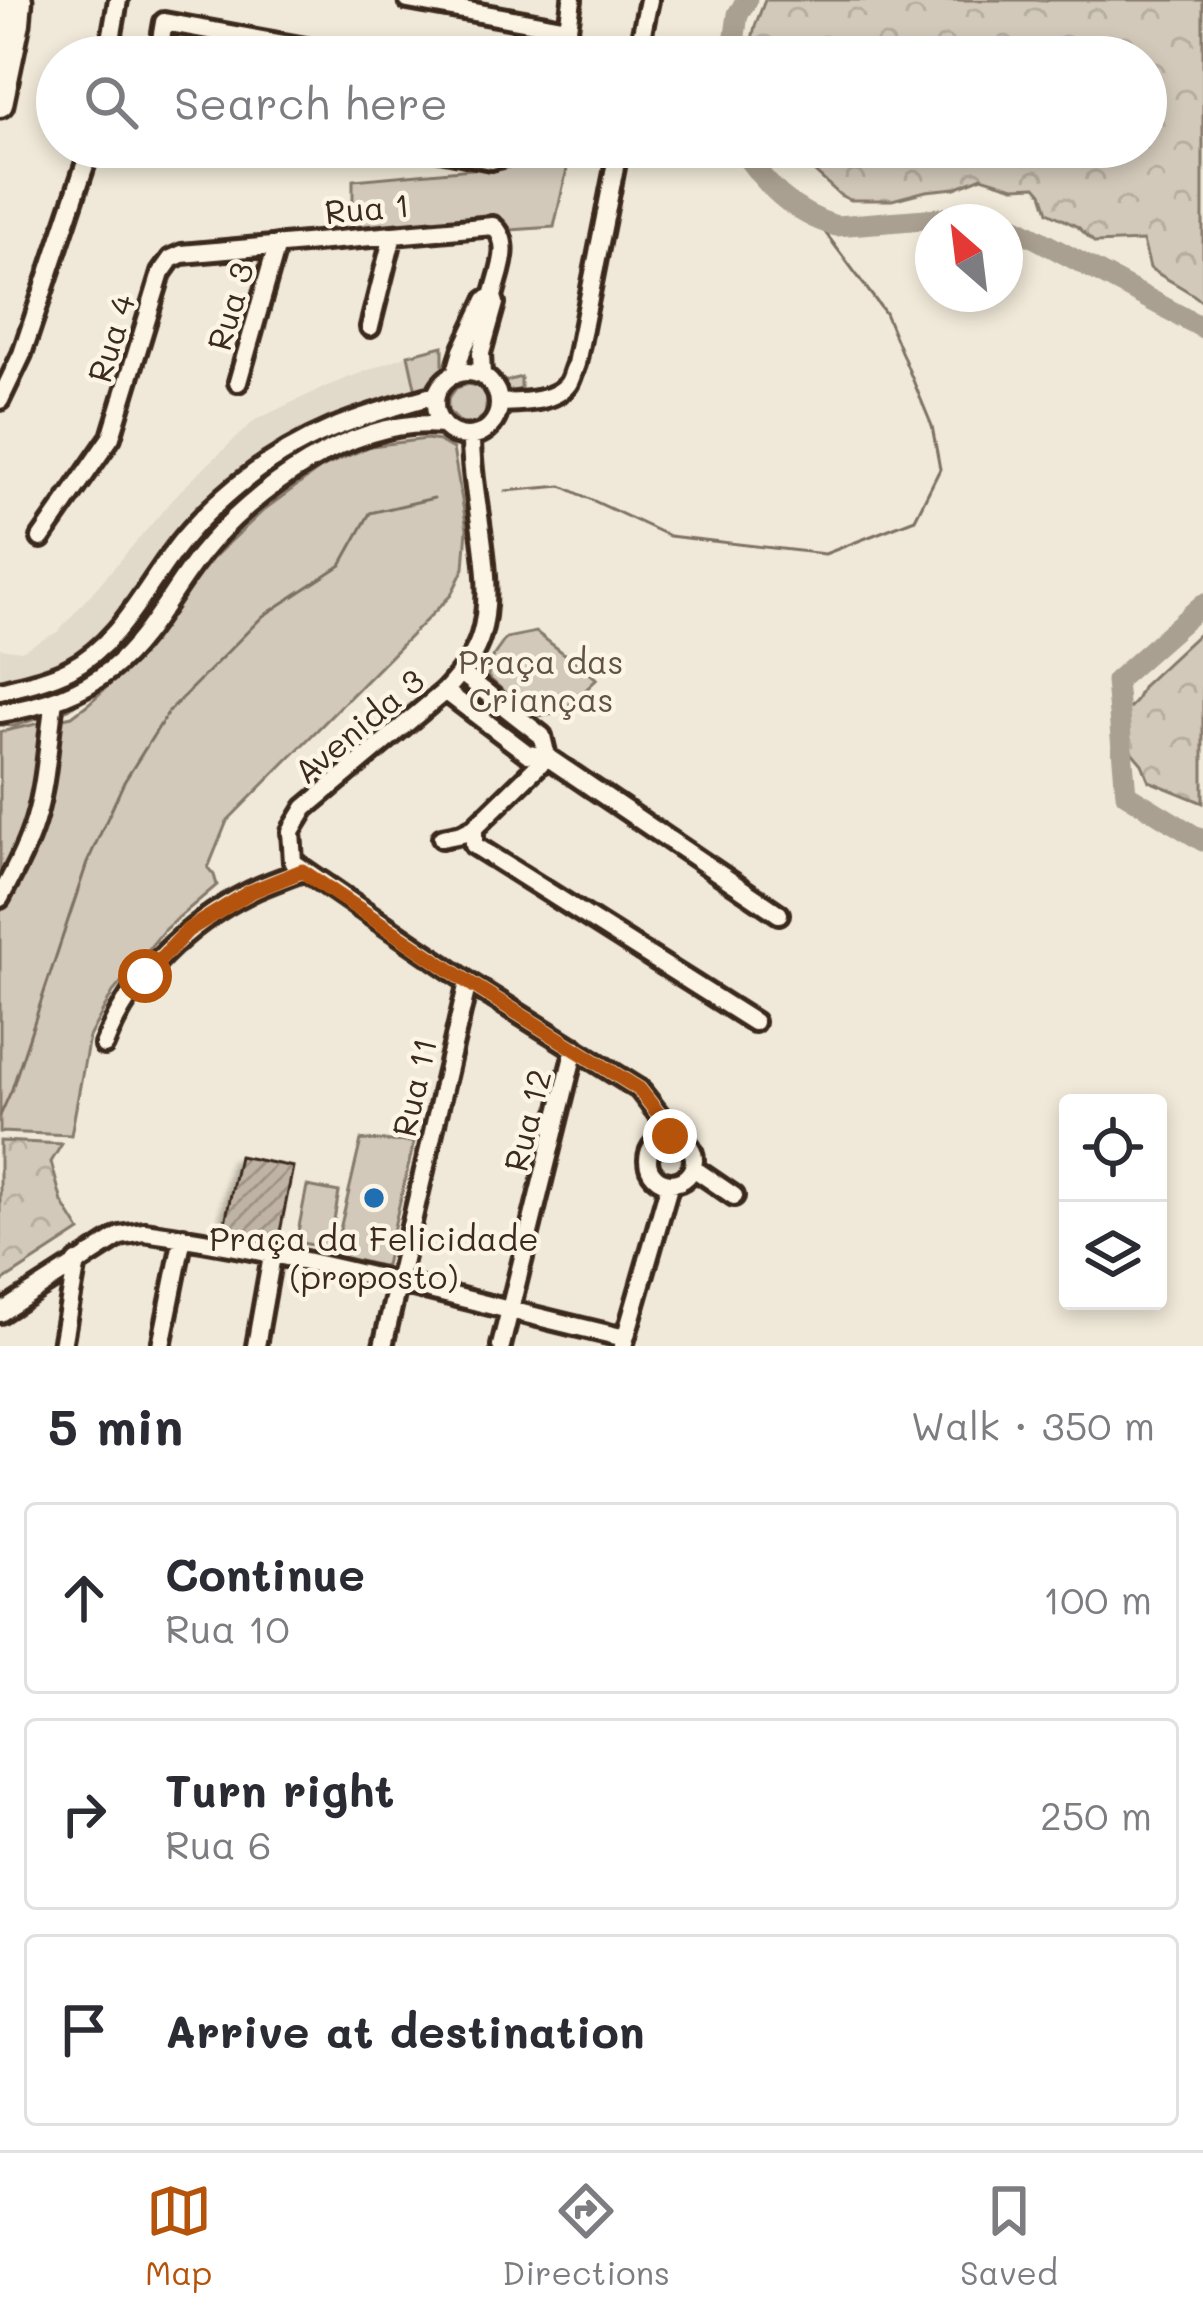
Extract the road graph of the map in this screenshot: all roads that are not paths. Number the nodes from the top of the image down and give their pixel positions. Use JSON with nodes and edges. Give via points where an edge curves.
{"nodes":[{"id":1,"x":0,"y":0,"type":"edge"},
{"id":2,"x":19,"y":0,"type":"edge"},
{"id":3,"x":118,"y":0,"type":"edge"},
{"id":4,"x":408,"y":0,"type":"edge"},
{"id":5,"x":572,"y":0,"type":"edge"},
{"id":6,"x":649,"y":0,"type":"edge"},
{"id":7,"x":0,"y":22,"type":"edge"},
{"id":8,"x":568,"y":29,"type":"junction"},
{"id":9,"x":112,"y":36,"type":"edge"},
{"id":10,"x":162,"y":36,"type":"edge"},
{"id":11,"x":240,"y":36,"type":"edge"},
{"id":12,"x":567,"y":36,"type":"edge"},
{"id":13,"x":641,"y":36,"type":"edge"},
{"id":14,"x":0,"y":104,"type":"edge"},
{"id":15,"x":84,"y":168,"type":"edge"},
{"id":16,"x":615,"y":168,"type":"edge"},
{"id":17,"x":393,"y":235,"type":"junction"},
{"id":18,"x":277,"y":245,"type":"junction"},
{"id":19,"x":171,"y":259,"type":"joint"},
{"id":20,"x":493,"y":297,"type":"junction"},
{"id":21,"x":370,"y":327,"type":"dead end"},
{"id":22,"x":455,"y":375,"type":"junction"},
{"id":23,"x":238,"y":382,"type":"dead end"},
{"id":24,"x":526,"y":391,"type":"dead end"},
{"id":25,"x":436,"y":394,"type":"junction"},
{"id":26,"x":494,"y":394,"type":"junction"},
{"id":27,"x":0,"y":400,"type":"edge"},
{"id":28,"x":522,"y":412,"type":"dead end"},
{"id":29,"x":442,"y":425,"type":"junction"},
{"id":30,"x":471,"y":436,"type":"junction"},
{"id":31,"x":41,"y":538,"type":"dead end"},
{"id":32,"x":461,"y":673,"type":"junction"},
{"id":33,"x":0,"y":691,"type":"edge"},
{"id":34,"x":445,"y":691,"type":"junction"},
{"id":35,"x":54,"y":700,"type":"junction"},
{"id":36,"x":7,"y":712,"type":"edge"},
{"id":37,"x":525,"y":724,"type":"junction"},
{"id":38,"x":511,"y":740,"type":"junction"},
{"id":39,"x":48,"y":744,"type":"junction"},
{"id":40,"x":547,"y":757,"type":"junction"},
{"id":41,"x":474,"y":828,"type":"junction"},
{"id":42,"x":442,"y":838,"type":"dead end"},
{"id":43,"x":302,"y":871,"type":"junction"},
{"id":44,"x":0,"y":898,"type":"edge"},
{"id":45,"x":779,"y":914,"type":"dead end"},
{"id":46,"x":468,"y":982,"type":"junction"},
{"id":47,"x":754,"y":1022,"type":"dead end"},
{"id":48,"x":104,"y":1045,"type":"dead end"},
{"id":49,"x":575,"y":1048,"type":"junction"},
{"id":50,"x":670,"y":1136,"type":"junction"},
{"id":51,"x":693,"y":1168,"type":"junction"},
{"id":52,"x":670,"y":1183,"type":"junction"},
{"id":53,"x":734,"y":1196,"type":"dead end"},
{"id":54,"x":183,"y":1237,"type":"junction"},
{"id":55,"x":272,"y":1256,"type":"junction"},
{"id":56,"x":77,"y":1262,"type":"junction"},
{"id":57,"x":399,"y":1281,"type":"junction"},
{"id":58,"x":510,"y":1312,"type":"junction"},
{"id":59,"x":0,"y":1313,"type":"edge"},
{"id":60,"x":624,"y":1342,"type":"edge"},
{"id":61,"x":62,"y":1346,"type":"edge"},
{"id":62,"x":161,"y":1346,"type":"edge"},
{"id":63,"x":256,"y":1346,"type":"edge"},
{"id":64,"x":383,"y":1346,"type":"edge"},
{"id":65,"x":501,"y":1346,"type":"edge"}],
"edges":[{"from":1,"to":7,"type":"highway"},
{"from":2,"to":14,"type":"highway"},
{"from":3,"to":9,"type":"street"},
{"from":4,"to":8,"type":"street"},
{"from":5,"to":8,"type":"street"},
{"from":6,"to":13,"type":"street"},
{"from":8,"to":12,"type":"street"},
{"from":10,"to":11,"type":"street","via":[[164,22]]},
{"from":15,"to":27,"type":"street"},
{"from":16,"to":26,"type":"street","via":[[566,386],[530,402]]},
{"from":17,"to":18,"type":"street","name":"Rua 1"},
{"from":17,"to":20,"type":"street","name":"Rua 1","via":[[493,226],[505,247]]},
{"from":17,"to":21,"type":"street"},
{"from":18,"to":19,"type":"street","name":"Rua 1"},
{"from":18,"to":23,"type":"street","name":"Rua 3"},
{"from":19,"to":31,"type":"street","name":"Rua 4","via":[[111,437]]},
{"from":20,"to":22,"type":"street"},
{"from":20,"to":26,"type":"street","via":[[481,353]]},
{"from":22,"to":25,"type":"street"},
{"from":22,"to":26,"type":"street","via":[[473,373]]},
{"from":24,"to":26,"type":"street"},
{"from":25,"to":29,"type":"street"},
{"from":25,"to":33,"type":"street","via":[[296,444],[185,536],[96,652],[44,680]]},
{"from":26,"to":28,"type":"street"},
{"from":26,"to":30,"type":"street","via":[[490,428]]},
{"from":29,"to":30,"type":"street"},
{"from":29,"to":35,"type":"street","via":[[361,438],[302,464],[202,553],[121,660]]},
{"from":30,"to":32,"type":"street","name":"Avenida 3","via":[[487,608]]},
{"from":32,"to":34,"type":"street","name":"Avenida 3"},
{"from":32,"to":37,"type":"street"},
{"from":34,"to":38,"type":"street"},
{"from":34,"to":43,"type":"street","name":"Avenida 3","via":[[305,808],[290,849]]},
{"from":35,"to":36,"type":"street"},
{"from":35,"to":39,"type":"street"},
{"from":36,"to":39,"type":"street","via":[[36,722]]},
{"from":37,"to":38,"type":"street"},
{"from":37,"to":40,"type":"street","via":[[542,736]]},
{"from":38,"to":40,"type":"street"},
{"from":39,"to":44,"type":"street","via":[[35,822]]},
{"from":40,"to":41,"type":"street"},
{"from":40,"to":45,"type":"street"},
{"from":41,"to":42,"type":"street"},
{"from":41,"to":47,"type":"street","via":[[474,845]]},
{"from":43,"to":46,"type":"street"},
{"from":43,"to":48,"type":"street","via":[[188,930],[116,1014]]},
{"from":46,"to":49,"type":"street"},
{"from":46,"to":57,"type":"street","name":"Rua 11"},
{"from":49,"to":50,"type":"street","via":[[639,1089]]},
{"from":49,"to":58,"type":"street","name":"Rua 12"},
{"from":50,"to":51,"type":"street","via":[[692,1149]]},
{"from":50,"to":52,"type":"street","via":[[654,1144],[648,1159],[652,1174]]},
{"from":51,"to":52,"type":"street"},
{"from":51,"to":53,"type":"street"},
{"from":52,"to":60,"type":"street"},
{"from":54,"to":55,"type":"street"},
{"from":54,"to":56,"type":"street","via":[[131,1232]]},
{"from":54,"to":62,"type":"street"},
{"from":55,"to":57,"type":"street"},
{"from":55,"to":63,"type":"street"},
{"from":56,"to":59,"type":"street"},
{"from":56,"to":61,"type":"street"},
{"from":57,"to":58,"type":"street"},
{"from":57,"to":64,"type":"street","name":"Rua 11"},
{"from":58,"to":60,"type":"street"},
{"from":58,"to":65,"type":"street","name":"Rua 12"}]}
